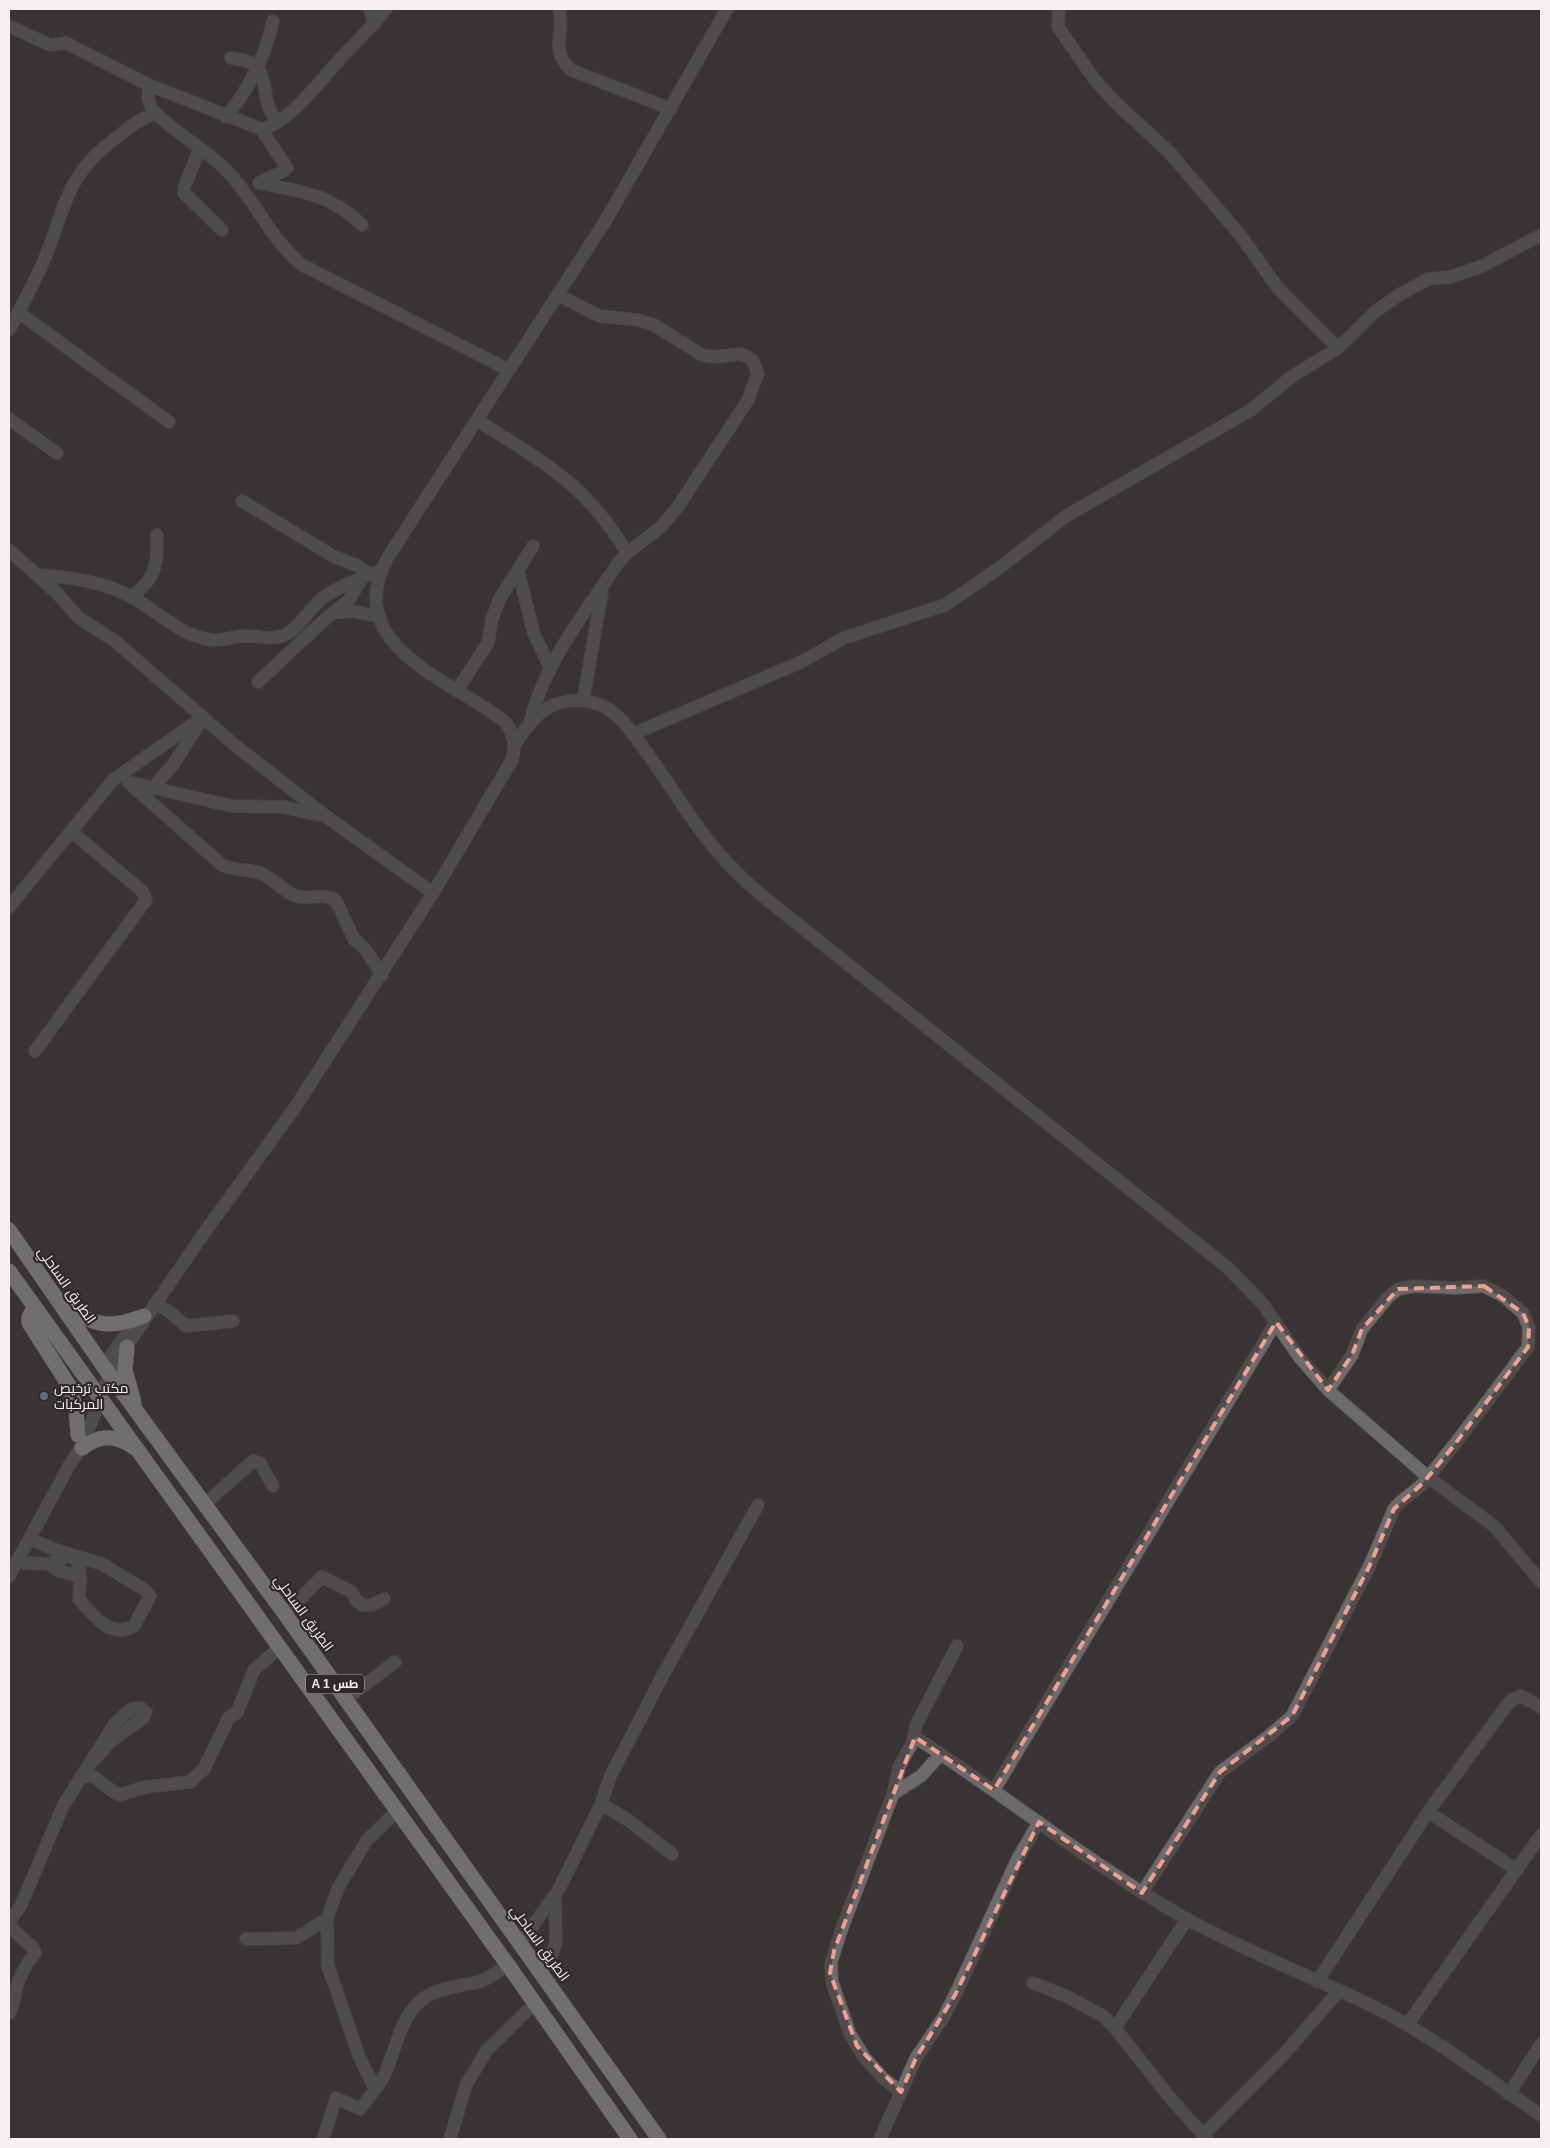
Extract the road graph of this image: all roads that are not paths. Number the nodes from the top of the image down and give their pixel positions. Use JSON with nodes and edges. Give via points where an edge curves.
{"nodes":[{"id":1,"x":370,"y":9,"type":"edge"},
{"id":2,"x":386,"y":9,"type":"edge"},
{"id":3,"x":559,"y":9,"type":"edge"},
{"id":4,"x":727,"y":9,"type":"edge"},
{"id":5,"x":1059,"y":9,"type":"edge"},
{"id":6,"x":273,"y":21,"type":"dead end"},
{"id":7,"x":374,"y":25,"type":"junction"},
{"id":8,"x":9,"y":26,"type":"edge"},
{"id":9,"x":231,"y":58,"type":"dead end"},
{"id":10,"x":258,"y":69,"type":"junction"},
{"id":11,"x":149,"y":85,"type":"junction"},
{"id":12,"x":671,"y":109,"type":"junction"},
{"id":13,"x":156,"y":114,"type":"junction"},
{"id":14,"x":226,"y":117,"type":"junction"},
{"id":15,"x":276,"y":122,"type":"junction"},
{"id":16,"x":261,"y":129,"type":"junction"},
{"id":17,"x":200,"y":148,"type":"junction"},
{"id":18,"x":260,"y":183,"type":"junction"},
{"id":19,"x":244,"y":190,"type":"junction"},
{"id":20,"x":362,"y":225,"type":"dead end"},
{"id":21,"x":222,"y":230,"type":"dead end"},
{"id":22,"x":1541,"y":235,"type":"edge"},
{"id":23,"x":558,"y":294,"type":"junction"},
{"id":24,"x":18,"y":312,"type":"junction"},
{"id":25,"x":9,"y":330,"type":"edge"},
{"id":26,"x":1338,"y":348,"type":"junction"},
{"id":27,"x":508,"y":370,"type":"junction"},
{"id":28,"x":9,"y":419,"type":"edge"},
{"id":29,"x":476,"y":420,"type":"junction"},
{"id":30,"x":170,"y":422,"type":"dead end"},
{"id":31,"x":57,"y":453,"type":"dead end"},
{"id":32,"x":242,"y":501,"type":"dead end"},
{"id":33,"x":156,"y":536,"type":"dead end"},
{"id":34,"x":533,"y":546,"type":"dead end"},
{"id":35,"x":9,"y":550,"type":"edge"},
{"id":36,"x":626,"y":553,"type":"junction"},
{"id":37,"x":518,"y":570,"type":"junction"},
{"id":38,"x":372,"y":574,"type":"junction"},
{"id":39,"x":37,"y":576,"type":"junction"},
{"id":40,"x":604,"y":585,"type":"junction"},
{"id":41,"x":131,"y":597,"type":"junction"},
{"id":42,"x":334,"y":613,"type":"junction"},
{"id":43,"x":380,"y":617,"type":"junction"},
{"id":44,"x":550,"y":667,"type":"junction"},
{"id":45,"x":258,"y":682,"type":"dead end"},
{"id":46,"x":456,"y":690,"type":"junction"},
{"id":47,"x":582,"y":701,"type":"junction"},
{"id":48,"x":203,"y":717,"type":"junction"},
{"id":49,"x":529,"y":725,"type":"junction"},
{"id":50,"x":633,"y":734,"type":"junction"},
{"id":51,"x":515,"y":744,"type":"junction"},
{"id":52,"x":113,"y":780,"type":"junction"},
{"id":53,"x":128,"y":782,"type":"junction"},
{"id":54,"x":152,"y":789,"type":"junction"},
{"id":55,"x":327,"y":817,"type":"junction"},
{"id":56,"x":70,"y":831,"type":"junction"},
{"id":57,"x":434,"y":893,"type":"junction"},
{"id":58,"x":9,"y":906,"type":"edge"},
{"id":59,"x":382,"y":975,"type":"junction"},
{"id":60,"x":35,"y":1051,"type":"dead end"},
{"id":61,"x":9,"y":1230,"type":"edge"},
{"id":62,"x":9,"y":1271,"type":"edge"},
{"id":63,"x":53,"y":1292,"type":"junction"},
{"id":64,"x":34,"y":1308,"type":"junction"},
{"id":65,"x":150,"y":1309,"type":"junction"},
{"id":66,"x":233,"y":1321,"type":"dead end"},
{"id":67,"x":1276,"y":1322,"type":"junction"},
{"id":68,"x":127,"y":1347,"type":"junction"},
{"id":69,"x":107,"y":1370,"type":"junction"},
{"id":70,"x":1328,"y":1390,"type":"junction"},
{"id":71,"x":98,"y":1394,"type":"junction"},
{"id":72,"x":136,"y":1411,"type":"junction"},
{"id":73,"x":80,"y":1441,"type":"junction"},
{"id":74,"x":134,"y":1448,"type":"junction"},
{"id":75,"x":1428,"y":1477,"type":"junction"},
{"id":76,"x":273,"y":1486,"type":"dead end"},
{"id":77,"x":204,"y":1505,"type":"junction"},
{"id":78,"x":758,"y":1505,"type":"dead end"},
{"id":79,"x":31,"y":1538,"type":"junction"},
{"id":80,"x":72,"y":1555,"type":"junction"},
{"id":81,"x":17,"y":1562,"type":"junction"},
{"id":82,"x":48,"y":1564,"type":"junction"},
{"id":83,"x":9,"y":1576,"type":"edge"},
{"id":84,"x":80,"y":1577,"type":"junction"},
{"id":85,"x":1541,"y":1582,"type":"edge"},
{"id":86,"x":384,"y":1599,"type":"dead end"},
{"id":87,"x":285,"y":1614,"type":"junction"},
{"id":88,"x":957,"y":1646,"type":"dead end"},
{"id":89,"x":280,"y":1647,"type":"junction"},
{"id":90,"x":395,"y":1662,"type":"dead end"},
{"id":91,"x":346,"y":1699,"type":"junction"},
{"id":92,"x":1541,"y":1707,"type":"edge"},
{"id":93,"x":915,"y":1737,"type":"junction"},
{"id":94,"x":941,"y":1754,"type":"junction"},
{"id":95,"x":84,"y":1773,"type":"junction"},
{"id":96,"x":994,"y":1790,"type":"junction"},
{"id":97,"x":893,"y":1794,"type":"junction"},
{"id":98,"x":602,"y":1804,"type":"junction"},
{"id":99,"x":397,"y":1812,"type":"junction"},
{"id":100,"x":1428,"y":1812,"type":"junction"},
{"id":101,"x":1039,"y":1822,"type":"junction"},
{"id":102,"x":1541,"y":1835,"type":"edge"},
{"id":103,"x":672,"y":1854,"type":"dead end"},
{"id":104,"x":1517,"y":1870,"type":"junction"},
{"id":105,"x":1142,"y":1893,"type":"junction"},
{"id":106,"x":555,"y":1897,"type":"junction"},
{"id":107,"x":327,"y":1919,"type":"junction"},
{"id":108,"x":1186,"y":1919,"type":"junction"},
{"id":109,"x":9,"y":1922,"type":"edge"},
{"id":110,"x":9,"y":1926,"type":"edge"},
{"id":111,"x":246,"y":1938,"type":"dead end"},
{"id":112,"x":520,"y":1944,"type":"junction"},
{"id":113,"x":508,"y":1965,"type":"junction"},
{"id":114,"x":542,"y":1973,"type":"junction"},
{"id":115,"x":1317,"y":1982,"type":"junction"},
{"id":116,"x":1033,"y":1983,"type":"dead end"},
{"id":117,"x":1339,"y":1991,"type":"junction"},
{"id":118,"x":534,"y":2004,"type":"junction"},
{"id":119,"x":9,"y":2013,"type":"edge"},
{"id":120,"x":1407,"y":2025,"type":"junction"},
{"id":121,"x":1116,"y":2028,"type":"junction"},
{"id":122,"x":1541,"y":2044,"type":"edge"},
{"id":123,"x":375,"y":2089,"type":"junction"},
{"id":124,"x":900,"y":2092,"type":"junction"},
{"id":125,"x":1509,"y":2094,"type":"junction"},
{"id":126,"x":1541,"y":2115,"type":"edge"},
{"id":127,"x":1205,"y":2137,"type":"edge"},
{"id":128,"x":323,"y":2139,"type":"edge"},
{"id":129,"x":450,"y":2139,"type":"edge"},
{"id":130,"x":630,"y":2139,"type":"edge"},
{"id":131,"x":659,"y":2139,"type":"edge"},
{"id":132,"x":880,"y":2139,"type":"edge"}],
"edges":[{"from":1,"to":7,"type":"street"},
{"from":2,"to":7,"type":"street"},
{"from":3,"to":12,"type":"street","via":[[561,26],[557,45],[564,63],[571,70]]},
{"from":4,"to":12,"type":"street"},
{"from":5,"to":26,"type":"street","via":[[1058,27],[1095,80],[1170,153],[1241,236],[1278,288]]},
{"from":6,"to":10,"type":"street"},
{"from":7,"to":15,"type":"street","via":[[314,90]]},
{"from":8,"to":11,"type":"street","via":[[50,45],[66,42]]},
{"from":9,"to":10,"type":"street","via":[[248,62]]},
{"from":10,"to":14,"type":"street"},
{"from":10,"to":15,"type":"street"},
{"from":11,"to":13,"type":"street","via":[[149,104]]},
{"from":11,"to":14,"type":"street"},
{"from":12,"to":23,"type":"street","via":[[620,198]]},
{"from":13,"to":17,"type":"street"},
{"from":13,"to":24,"type":"street","via":[[136,122],[110,142],[79,174],[63,203],[44,259]]},
{"from":14,"to":16,"type":"street"},
{"from":15,"to":16,"type":"street"},
{"from":16,"to":18,"type":"street","via":[[287,168]]},
{"from":17,"to":19,"type":"street","via":[[227,170]]},
{"from":17,"to":21,"type":"street","via":[[184,194]]},
{"from":18,"to":19,"type":"street"},
{"from":18,"to":20,"type":"street","via":[[323,198],[347,211]]},
{"from":19,"to":27,"type":"street","via":[[282,246],[302,265]]},
{"from":22,"to":26,"type":"street","via":[[1475,269],[1450,277],[1428,279],[1416,285],[1376,311]]},
{"from":23,"to":27,"type":"street"},
{"from":23,"to":36,"type":"street","via":[[598,316],[654,325],[702,355],[747,356],[758,373],[748,400],[673,513],[661,527]]},
{"from":24,"to":25,"type":"street"},
{"from":24,"to":30,"type":"street"},
{"from":26,"to":50,"type":"street","via":[[1292,377],[1236,420],[1066,516],[945,605],[844,638],[801,662]]},
{"from":27,"to":29,"type":"street"},
{"from":28,"to":31,"type":"street"},
{"from":29,"to":36,"type":"street","via":[[577,487],[613,529]]},
{"from":29,"to":38,"type":"street"},
{"from":32,"to":38,"type":"street","via":[[333,556]]},
{"from":33,"to":41,"type":"street","via":[[156,566],[144,586]]},
{"from":34,"to":37,"type":"street"},
{"from":35,"to":39,"type":"street"},
{"from":36,"to":40,"type":"street"},
{"from":37,"to":44,"type":"street","via":[[534,634]]},
{"from":37,"to":46,"type":"street","via":[[495,608],[488,643]]},
{"from":38,"to":41,"type":"street","via":[[325,596],[292,631],[273,638],[245,636],[224,640],[200,637],[178,628]]},
{"from":38,"to":42,"type":"street"},
{"from":38,"to":43,"type":"street"},
{"from":39,"to":41,"type":"street","via":[[87,580]]},
{"from":39,"to":48,"type":"street","via":[[79,618],[115,641]]},
{"from":40,"to":44,"type":"street"},
{"from":40,"to":47,"type":"street"},
{"from":42,"to":43,"type":"street","via":[[352,611]]},
{"from":42,"to":45,"type":"street"},
{"from":43,"to":46,"type":"street","via":[[389,638],[404,655]]},
{"from":44,"to":49,"type":"street"},
{"from":46,"to":51,"type":"street","via":[[505,722]]},
{"from":47,"to":49,"type":"street","via":[[552,706]]},
{"from":47,"to":50,"type":"street","via":[[594,703],[614,714]]},
{"from":48,"to":52,"type":"street"},
{"from":48,"to":54,"type":"street","via":[[186,748]]},
{"from":48,"to":55,"type":"street"},
{"from":49,"to":51,"type":"street"},
{"from":50,"to":67,"type":"street","via":[[709,841],[756,890],[1228,1268]]},
{"from":51,"to":57,"type":"street","via":[[509,767]]},
{"from":52,"to":53,"type":"street"},
{"from":52,"to":56,"type":"street"},
{"from":53,"to":54,"type":"street"},
{"from":53,"to":59,"type":"street","via":[[222,865],[260,874],[296,896],[324,895],[336,901],[354,939],[365,949]]},
{"from":54,"to":55,"type":"street","via":[[231,806],[284,808]]},
{"from":55,"to":57,"type":"street"},
{"from":56,"to":58,"type":"street"},
{"from":56,"to":60,"type":"street","via":[[143,892],[146,900]]},
{"from":57,"to":59,"type":"street"},
{"from":59,"to":65,"type":"street","via":[[296,1106]]},
{"from":61,"to":63,"type":"highway","name":"الطريق الساحلي","number":"A 1 طس"},
{"from":62,"to":64,"type":"highway","number":"A 1 طس"},
{"from":63,"to":65,"type":"highway","via":[[77,1313],[96,1322],[116,1325]]},
{"from":63,"to":69,"type":"highway","name":"الطريق الساحلي","number":"A 1 طس"},
{"from":64,"to":71,"type":"highway","number":"A 1 طس"},
{"from":64,"to":73,"type":"highway","via":[[29,1323],[70,1387]]},
{"from":65,"to":66,"type":"street","via":[[170,1312],[186,1326]]},
{"from":65,"to":68,"type":"street"},
{"from":65,"to":69,"type":"street","via":[[120,1342]]},
{"from":67,"to":70,"type":"street","via":[[1300,1358]]},
{"from":67,"to":96,"type":"street"},
{"from":68,"to":69,"type":"street"},
{"from":68,"to":72,"type":"highway","via":[[125,1370]]},
{"from":69,"to":71,"type":"street"},
{"from":69,"to":72,"type":"highway","name":"الطريق الساحلي","number":"A 1 طس"},
{"from":70,"to":75,"type":"street"},
{"from":70,"to":75,"type":"street","via":[[1352,1355],[1362,1329],[1398,1288],[1484,1286],[1523,1312],[1529,1327],[1528,1347]]},
{"from":71,"to":73,"type":"street"},
{"from":71,"to":74,"type":"highway","number":"A 1 طس"},
{"from":72,"to":77,"type":"highway","name":"الطريق الساحلي","number":"A 1 طس"},
{"from":73,"to":74,"type":"highway","via":[[112,1437]]},
{"from":73,"to":79,"type":"street"},
{"from":74,"to":89,"type":"highway","number":"A 1 طس"},
{"from":75,"to":85,"type":"street","via":[[1494,1526]]},
{"from":75,"to":105,"type":"street","via":[[1394,1509],[1369,1568],[1292,1716],[1220,1772]]},
{"from":76,"to":77,"type":"street","via":[[260,1463],[253,1461]]},
{"from":77,"to":87,"type":"highway","name":"الطريق الساحلي","number":"A 1 طس"},
{"from":78,"to":98,"type":"street","via":[[663,1675],[610,1777]]},
{"from":79,"to":80,"type":"street"},
{"from":79,"to":81,"type":"street"},
{"from":80,"to":82,"type":"street"},
{"from":80,"to":84,"type":"street","via":[[78,1561]]},
{"from":80,"to":84,"type":"street","via":[[102,1564],[145,1590],[150,1596],[134,1626],[122,1631],[108,1627],[93,1616],[79,1599]]},
{"from":81,"to":82,"type":"street"},
{"from":81,"to":83,"type":"street"},
{"from":82,"to":84,"type":"street"},
{"from":86,"to":87,"type":"street","via":[[363,1605],[352,1592],[322,1577]]},
{"from":87,"to":91,"type":"highway","name":"الطريق الساحلي","number":"A 1 طس"},
{"from":88,"to":93,"type":"street","via":[[916,1725]]},
{"from":89,"to":95,"type":"street","via":[[254,1670],[237,1713],[229,1717],[204,1768],[190,1782],[145,1787],[120,1795]]},
{"from":89,"to":99,"type":"highway","number":"A 1 طس"},
{"from":90,"to":91,"type":"street"},
{"from":91,"to":112,"type":"highway","name":"الطريق الساحلي","number":"A 1 طس"},
{"from":92,"to":100,"type":"street","via":[[1526,1698],[1513,1699]]},
{"from":93,"to":94,"type":"street"},
{"from":93,"to":97,"type":"street","via":[[899,1767]]},
{"from":94,"to":96,"type":"street"},
{"from":94,"to":97,"type":"street","via":[[921,1776]]},
{"from":95,"to":95,"type":"street","via":[[116,1722],[131,1709],[141,1708],[146,1712],[143,1718],[111,1741]]},
{"from":95,"to":109,"type":"street","via":[[63,1806],[21,1905]]},
{"from":96,"to":101,"type":"street"},
{"from":97,"to":124,"type":"street","via":[[834,1951],[830,1973],[840,2009],[856,2046],[883,2078]]},
{"from":98,"to":103,"type":"street"},
{"from":98,"to":106,"type":"street"},
{"from":99,"to":107,"type":"street","via":[[367,1840],[338,1888]]},
{"from":99,"to":113,"type":"highway","number":"A 1 طس"},
{"from":100,"to":104,"type":"street"},
{"from":100,"to":115,"type":"street"},
{"from":101,"to":105,"type":"street","via":[[1086,1858]]},
{"from":101,"to":124,"type":"street","via":[[1018,1858],[952,2001],[916,2058]]},
{"from":102,"to":104,"type":"street"},
{"from":104,"to":120,"type":"street"},
{"from":105,"to":108,"type":"street"},
{"from":106,"to":112,"type":"street"},
{"from":106,"to":114,"type":"street","via":[[556,1941]]},
{"from":107,"to":111,"type":"street","via":[[296,1938]]},
{"from":107,"to":123,"type":"street","via":[[328,1966],[359,2056]]},
{"from":108,"to":115,"type":"street"},
{"from":108,"to":121,"type":"street"},
{"from":110,"to":119,"type":"street","via":[[35,1953],[16,1989]]},
{"from":112,"to":114,"type":"highway","name":"الطريق الساحلي","number":"A 1 طس"},
{"from":113,"to":118,"type":"highway","number":"A 1 طس"},
{"from":113,"to":123,"type":"street","via":[[482,1981],[456,1984],[421,2001],[407,2021]]},
{"from":114,"to":131,"type":"highway","name":"الطريق الساحلي","number":"A 1 طس"},
{"from":115,"to":117,"type":"street"},
{"from":116,"to":121,"type":"street","via":[[1091,2007]]},
{"from":117,"to":120,"type":"street"},
{"from":117,"to":127,"type":"street"},
{"from":118,"to":129,"type":"street","via":[[487,2050],[466,2085]]},
{"from":118,"to":130,"type":"highway","number":"A 1 طس"},
{"from":120,"to":125,"type":"street"},
{"from":121,"to":127,"type":"street"},
{"from":122,"to":125,"type":"street"},
{"from":123,"to":128,"type":"street","via":[[360,2109],[336,2098]]},
{"from":124,"to":132,"type":"street"},
{"from":125,"to":126,"type":"street"}]}
